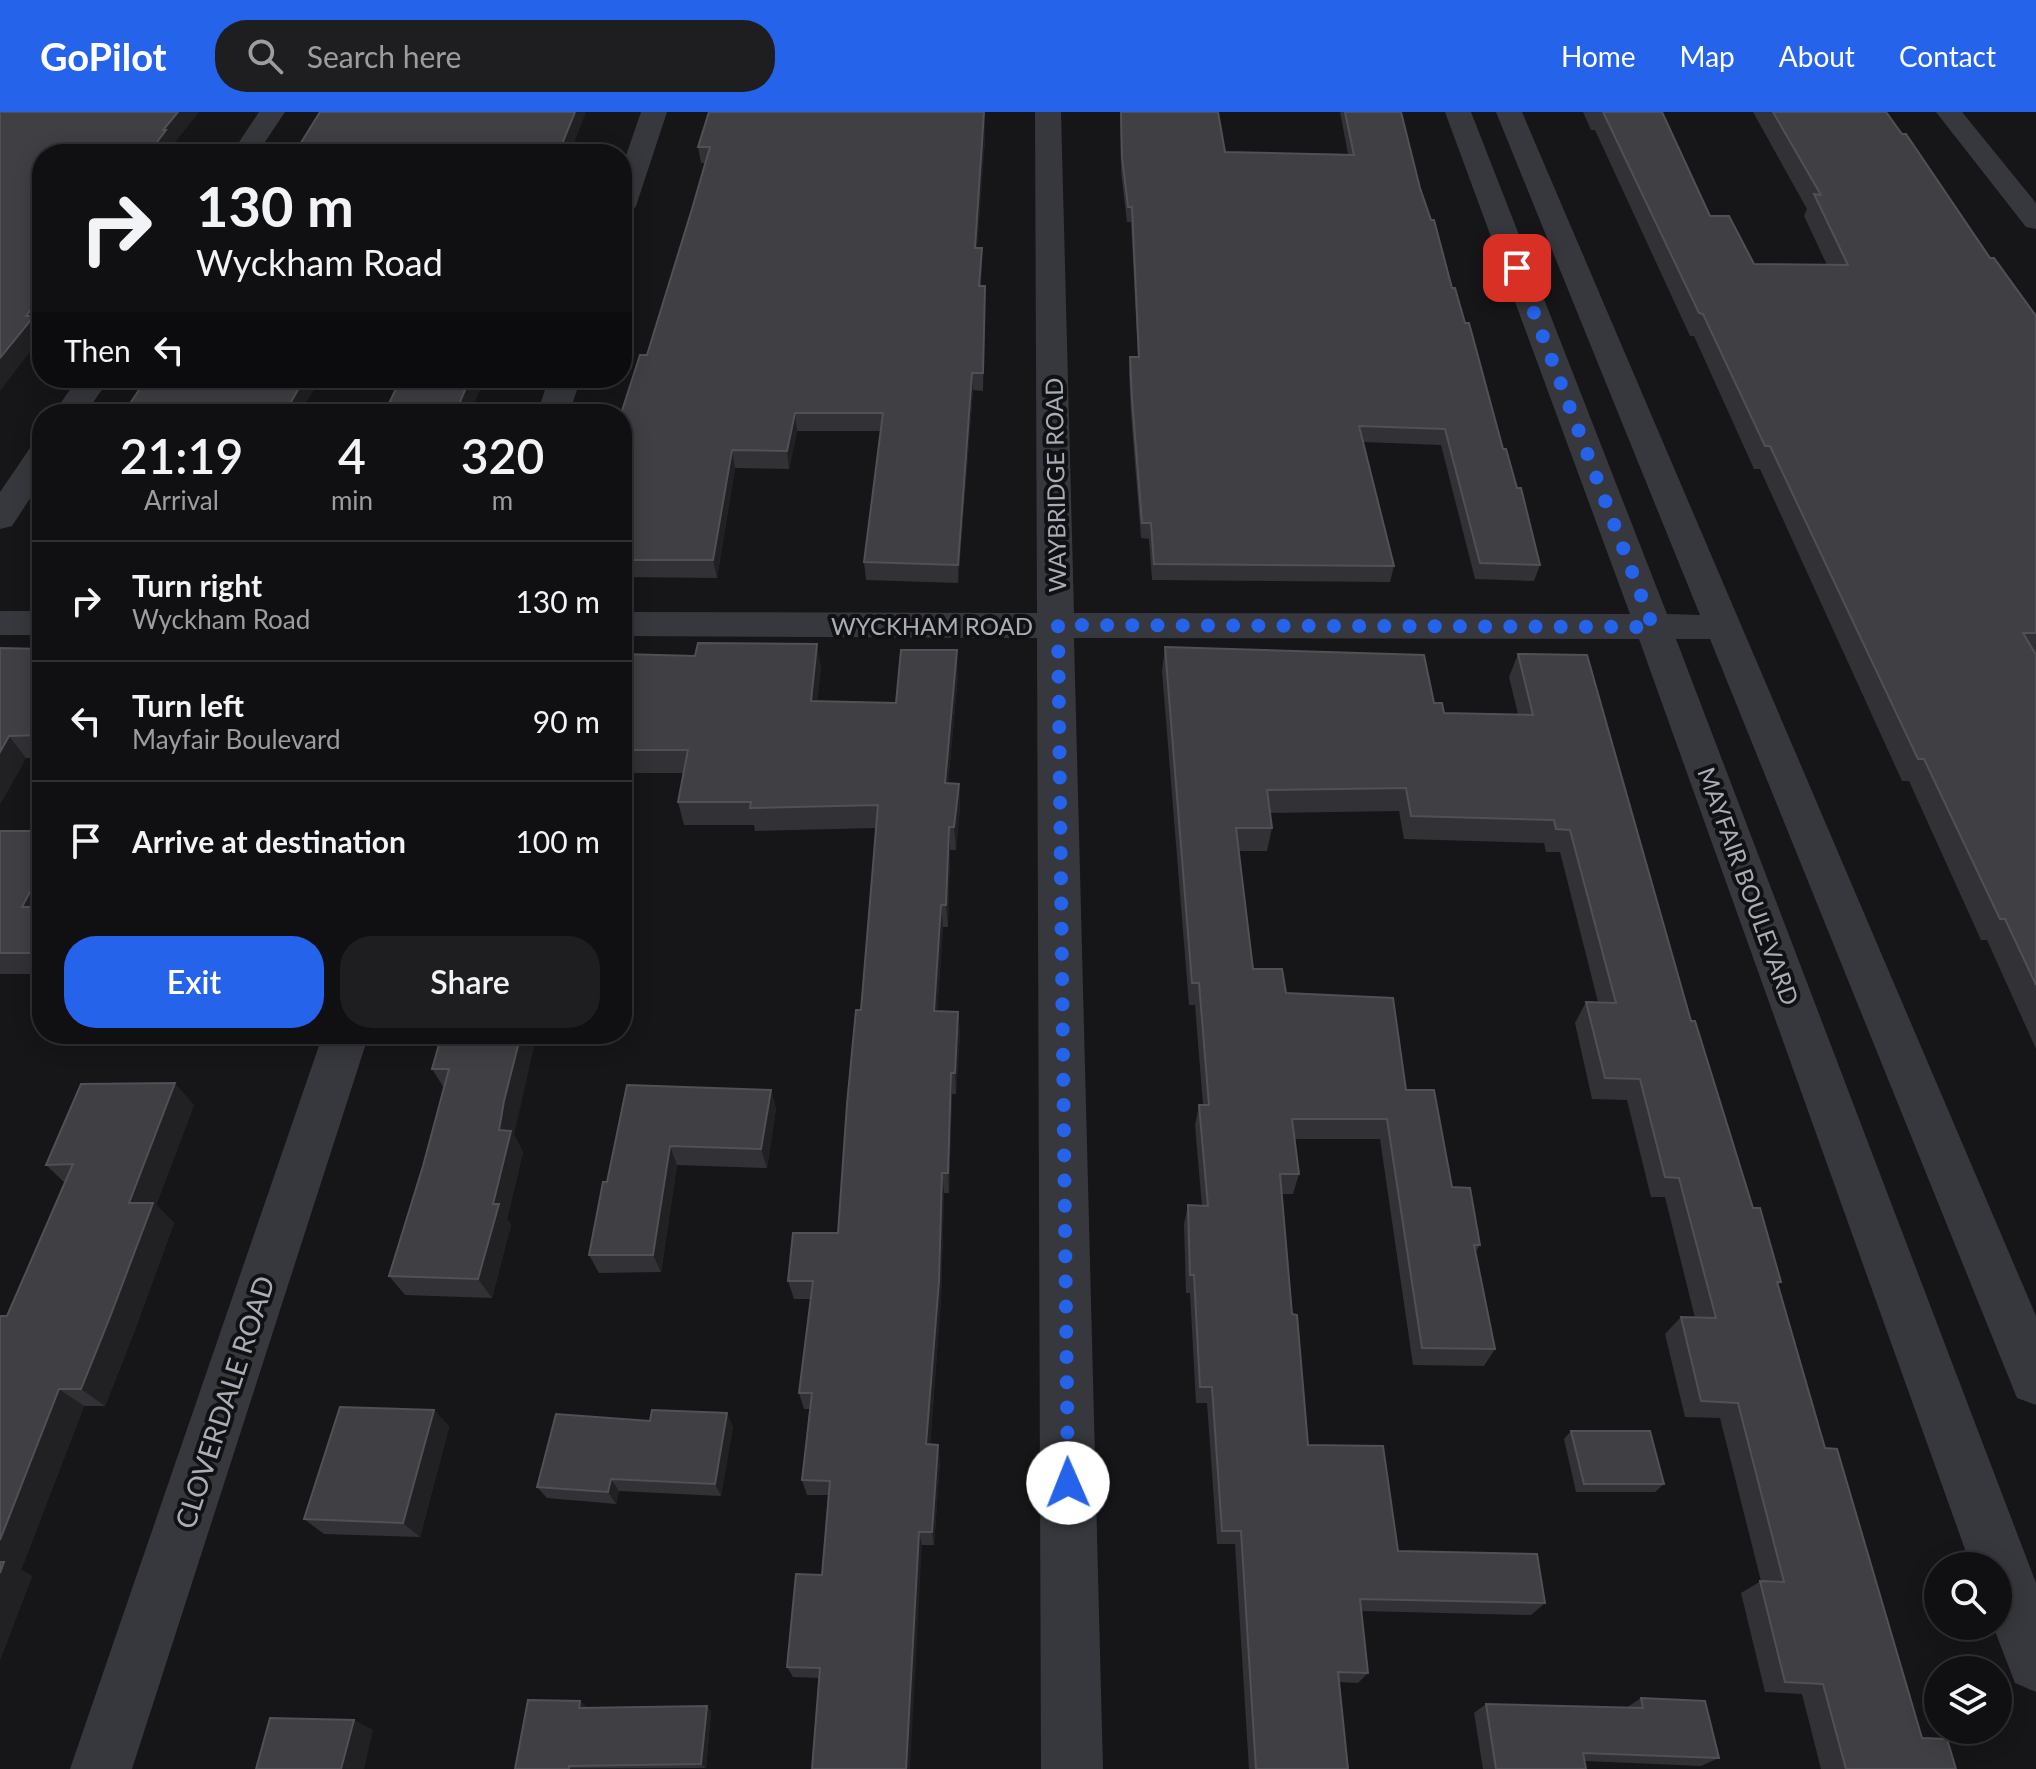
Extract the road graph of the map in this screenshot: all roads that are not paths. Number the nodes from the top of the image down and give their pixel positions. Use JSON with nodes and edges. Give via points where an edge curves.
{"nodes":[{"id":1,"x":272,"y":112,"type":"edge"},
{"id":2,"x":654,"y":112,"type":"edge"},
{"id":3,"x":1048,"y":112,"type":"edge"},
{"id":4,"x":1458,"y":112,"type":"edge"},
{"id":5,"x":1509,"y":112,"type":"edge"},
{"id":6,"x":1949,"y":112,"type":"edge"},
{"id":7,"x":251,"y":144,"type":"edge"},
{"id":8,"x":632,"y":177,"type":"edge"},
{"id":9,"x":2036,"y":221,"type":"edge"},
{"id":10,"x":1584,"y":293,"type":"junction"},
{"id":11,"x":1527,"y":294,"type":"junction"},
{"id":12,"x":32,"y":470,"type":"edge"},
{"id":13,"x":0,"y":518,"type":"edge"},
{"id":14,"x":0,"y":623,"type":"edge"},
{"id":15,"x":32,"y":623,"type":"edge"},
{"id":16,"x":632,"y":624,"type":"edge"},
{"id":17,"x":1058,"y":625,"type":"junction"},
{"id":18,"x":1653,"y":627,"type":"junction"},
{"id":19,"x":1723,"y":627,"type":"junction"},
{"id":20,"x":343,"y":1044,"type":"edge"},
{"id":21,"x":2036,"y":1379,"type":"edge"},
{"id":22,"x":2036,"y":1662,"type":"edge"},
{"id":23,"x":101,"y":1769,"type":"edge"},
{"id":24,"x":1072,"y":1769,"type":"edge"}],
"edges":[{"from":1,"to":7,"type":"street"},
{"from":2,"to":8,"type":"street"},
{"from":3,"to":17,"type":"street","name":"WAYBRIDGE ROAD"},
{"from":4,"to":11,"type":"street","name":"MAYFAIR BOULEVARD"},
{"from":5,"to":10,"type":"street"},
{"from":6,"to":9,"type":"street"},
{"from":10,"to":11,"type":"street"},
{"from":10,"to":19,"type":"street"},
{"from":11,"to":18,"type":"street","name":"MAYFAIR BOULEVARD"},
{"from":12,"to":13,"type":"street"},
{"from":14,"to":15,"type":"street"},
{"from":16,"to":17,"type":"street","name":"WYCKHAM ROAD"},
{"from":17,"to":18,"type":"street","name":"WYCKHAM ROAD"},
{"from":17,"to":24,"type":"street","name":"WAYBRIDGE ROAD"},
{"from":18,"to":19,"type":"street","name":"WYCKHAM ROAD"},
{"from":18,"to":22,"type":"street","name":"MAYFAIR BOULEVARD"},
{"from":19,"to":21,"type":"street"},
{"from":20,"to":23,"type":"street","name":"CLOVERDALE ROAD"}]}
